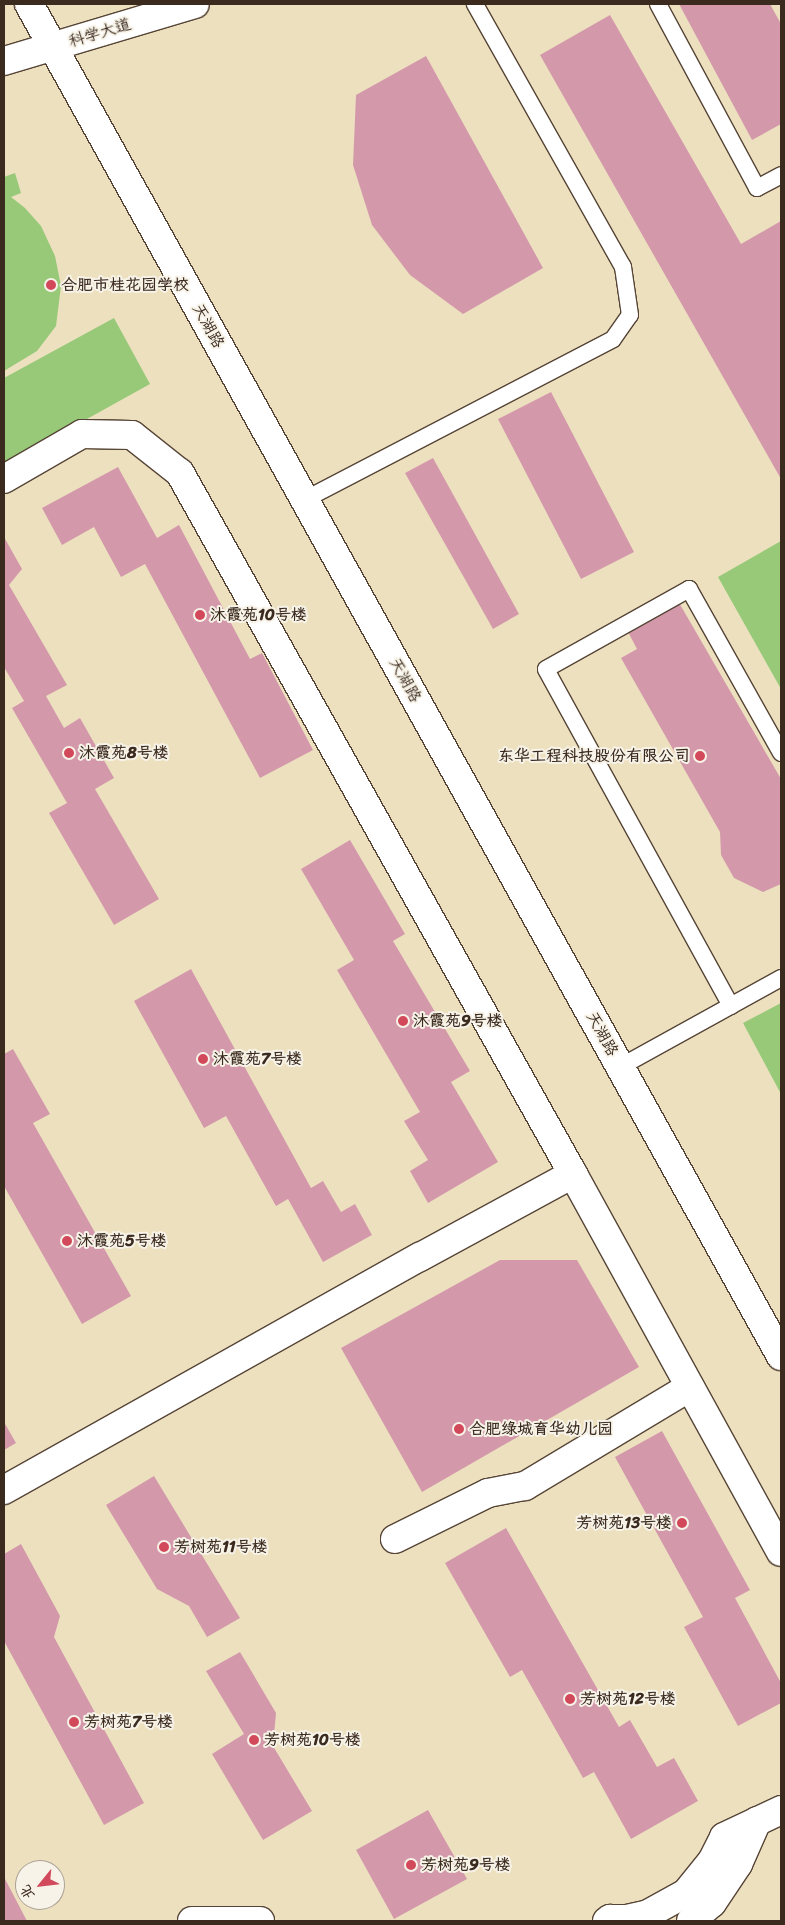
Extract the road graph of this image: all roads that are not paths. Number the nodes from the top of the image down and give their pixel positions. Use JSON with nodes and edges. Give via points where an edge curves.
{"nodes":[{"id":1,"x":29,"y":4,"type":"edge"},
{"id":2,"x":195,"y":4,"type":"edge"},
{"id":3,"x":475,"y":4,"type":"edge"},
{"id":4,"x":658,"y":4,"type":"edge"},
{"id":5,"x":52,"y":47,"type":"junction"},
{"id":6,"x":4,"y":61,"type":"edge"},
{"id":7,"x":781,"y":174,"type":"edge"},
{"id":8,"x":4,"y":479,"type":"edge"},
{"id":9,"x":304,"y":500,"type":"junction"},
{"id":10,"x":781,"y":753,"type":"edge"},
{"id":11,"x":781,"y":978,"type":"edge"},
{"id":12,"x":731,"y":1006,"type":"junction"},
{"id":13,"x":620,"y":1067,"type":"junction"},
{"id":14,"x":573,"y":1174,"type":"junction"},
{"id":15,"x":781,"y":1356,"type":"edge"},
{"id":16,"x":690,"y":1387,"type":"junction"},
{"id":17,"x":4,"y":1490,"type":"edge"},
{"id":18,"x":395,"y":1539,"type":"dead end"},
{"id":19,"x":781,"y":1552,"type":"edge"},
{"id":20,"x":781,"y":1810,"type":"edge"},
{"id":21,"x":757,"y":1821,"type":"junction"},
{"id":22,"x":621,"y":1920,"type":"edge"},
{"id":23,"x":192,"y":1921,"type":"edge"},
{"id":24,"x":260,"y":1921,"type":"edge"},
{"id":25,"x":692,"y":1921,"type":"edge"}],
"edges":[{"from":1,"to":5,"type":"street","name":"天湖路"},
{"from":2,"to":5,"type":"street","name":"科学大道"},
{"from":3,"to":9,"type":"lane","via":[[623,267],[630,315],[613,338]]},
{"from":4,"to":7,"type":"lane","via":[[757,188]]},
{"from":5,"to":6,"type":"street","name":"科学大道"},
{"from":5,"to":9,"type":"street","name":"天湖路"},
{"from":8,"to":14,"type":"street","via":[[82,434],[132,435],[180,473]]},
{"from":9,"to":13,"type":"street","name":"天湖路"},
{"from":10,"to":12,"type":"lane","via":[[689,589],[546,669]]},
{"from":11,"to":12,"type":"lane"},
{"from":12,"to":13,"type":"lane"},
{"from":13,"to":15,"type":"street","name":"天湖路"},
{"from":14,"to":16,"type":"street"},
{"from":14,"to":17,"type":"street"},
{"from":16,"to":18,"type":"street","via":[[525,1486],[488,1493]]},
{"from":16,"to":19,"type":"street"},
{"from":20,"to":21,"type":"street"},
{"from":21,"to":22,"type":"street","via":[[724,1837],[712,1861],[686,1893],[648,1914]]},
{"from":21,"to":25,"type":"street","via":[[738,1864],[712,1903]]},
{"from":23,"to":24,"type":"street"}]}
